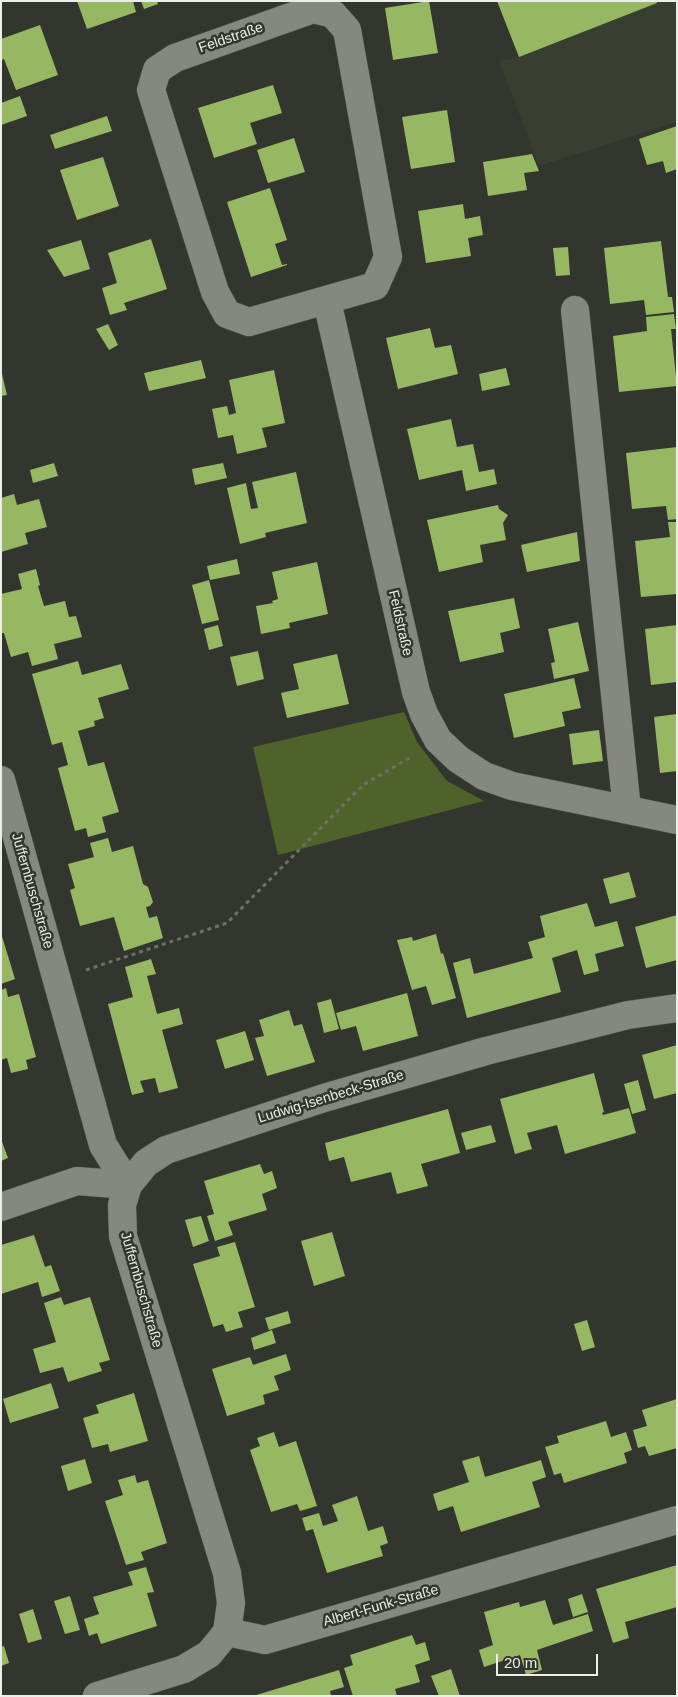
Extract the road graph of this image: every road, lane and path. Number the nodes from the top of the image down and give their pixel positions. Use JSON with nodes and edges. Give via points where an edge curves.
{"nodes":[{"id":1,"x":327,"y":301,"type":"junction"},
{"id":2,"x":574,"y":310,"type":"dead end"},
{"id":3,"x":438,"y":740,"type":"junction"},
{"id":4,"x":1,"y":780,"type":"edge"},
{"id":5,"x":627,"y":810,"type":"junction"},
{"id":6,"x":677,"y":820,"type":"edge"},
{"id":7,"x":57,"y":980,"type":"junction"},
{"id":8,"x":677,"y":1008,"type":"edge"},
{"id":9,"x":128,"y":1185,"type":"junction"},
{"id":10,"x":1,"y":1207,"type":"edge"},
{"id":11,"x":677,"y":1520,"type":"edge"},
{"id":12,"x":227,"y":1632,"type":"junction"},
{"id":13,"x":97,"y":1696,"type":"edge"}],
"edges":[{"from":1,"to":1,"type":"street","name":"Feldstraße","via":[[375,286],[388,258],[347,30],[333,14],[313,9],[175,58],[157,70],[151,90],[215,292],[227,314],[249,322]]},
{"from":1,"to":3,"type":"street","name":"Feldstraße","via":[[416,692]]},
{"from":2,"to":5,"type":"street"},
{"from":3,"to":5,"type":"street","name":"Feldstraße","via":[[458,759],[484,776],[512,786]]},
{"from":3,"to":7,"type":"path","via":[[363,785],[227,923]]},
{"from":4,"to":7,"type":"street","name":"Juffernbuschstraße"},
{"from":5,"to":6,"type":"street","name":"Feldstraße"},
{"from":7,"to":9,"type":"street","name":"Juffernbuschstraße","via":[[103,1145]]},
{"from":8,"to":9,"type":"street","name":"Ludwig-Isenbeck-Straße","via":[[628,1016],[486,1051],[324,1098],[166,1150],[146,1163]]},
{"from":9,"to":10,"type":"street","via":[[77,1181]]},
{"from":9,"to":12,"type":"street","name":"Juffernbuschstraße","via":[[122,1205],[123,1236],[227,1573],[231,1603]]},
{"from":11,"to":12,"type":"street","name":"Albert-Funk-Straße","via":[[265,1640]]},
{"from":12,"to":13,"type":"street","via":[[209,1654],[184,1669]]}]}
